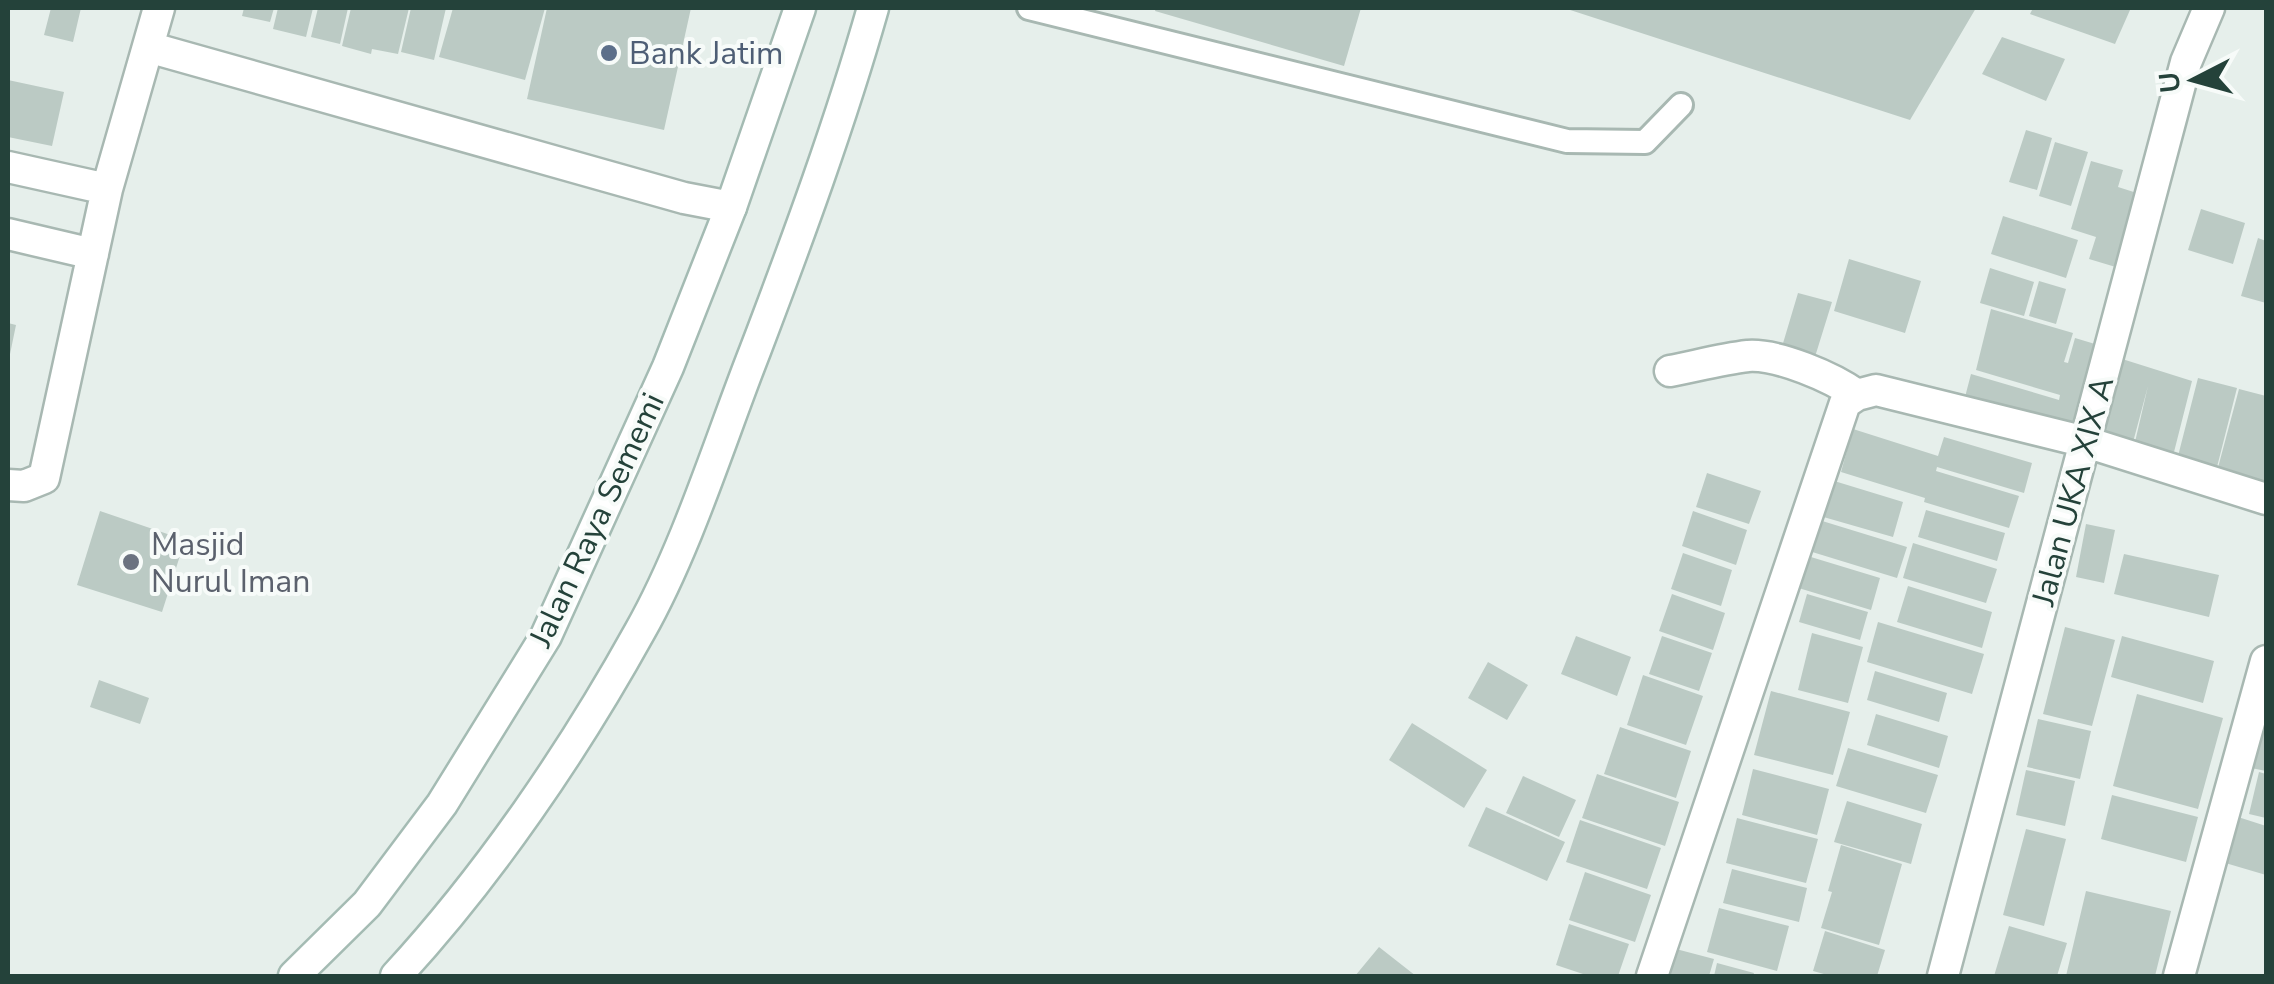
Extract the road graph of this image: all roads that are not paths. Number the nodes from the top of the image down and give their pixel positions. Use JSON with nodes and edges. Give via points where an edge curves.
{"nodes":[{"id":1,"x":159,"y":8,"type":"edge"},
{"id":2,"x":800,"y":8,"type":"edge"},
{"id":3,"x":874,"y":8,"type":"edge"},
{"id":4,"x":1029,"y":8,"type":"edge"},
{"id":5,"x":2209,"y":8,"type":"edge"},
{"id":6,"x":148,"y":47,"type":"junction"},
{"id":7,"x":1681,"y":104,"type":"dead end"},
{"id":8,"x":8,"y":167,"type":"edge"},
{"id":9,"x":108,"y":189,"type":"junction"},
{"id":10,"x":731,"y":207,"type":"junction"},
{"id":11,"x":8,"y":234,"type":"edge"},
{"id":12,"x":93,"y":254,"type":"junction"},
{"id":13,"x":1670,"y":371,"type":"dead end"},
{"id":14,"x":1857,"y":395,"type":"junction"},
{"id":15,"x":2086,"y":442,"type":"junction"},
{"id":16,"x":8,"y":485,"type":"edge"},
{"id":17,"x":2266,"y":499,"type":"edge"},
{"id":18,"x":2266,"y":661,"type":"edge"},
{"id":19,"x":294,"y":976,"type":"edge"},
{"id":20,"x":396,"y":976,"type":"edge"},
{"id":21,"x":1652,"y":976,"type":"edge"},
{"id":22,"x":1943,"y":976,"type":"edge"},
{"id":23,"x":2180,"y":976,"type":"edge"}],
"edges":[{"from":1,"to":6,"type":"street"},
{"from":2,"to":10,"type":"street","name":"Jalan Raya Sememi"},
{"from":3,"to":20,"type":"street","via":[[807,214],[642,629],[524,818]]},
{"from":4,"to":7,"type":"lane","via":[[1566,142],[1645,142]]},
{"from":5,"to":15,"type":"street","name":"Jalan UKA XIX A","via":[[2186,62]]},
{"from":6,"to":9,"type":"street"},
{"from":6,"to":10,"type":"street"},
{"from":8,"to":9,"type":"street"},
{"from":9,"to":12,"type":"street"},
{"from":10,"to":19,"type":"street","name":"Jalan Raya Sememi","via":[[668,367],[546,636],[442,804],[367,904]]},
{"from":11,"to":12,"type":"street"},
{"from":12,"to":16,"type":"street","via":[[44,478]]},
{"from":13,"to":14,"type":"street","via":[[1765,357],[1837,381]]},
{"from":14,"to":15,"type":"street","via":[[1876,390]]},
{"from":14,"to":21,"type":"street","via":[[1844,403]]},
{"from":15,"to":17,"type":"street"},
{"from":15,"to":22,"type":"street","name":"Jalan UKA XIX A"},
{"from":18,"to":23,"type":"street"}]}
